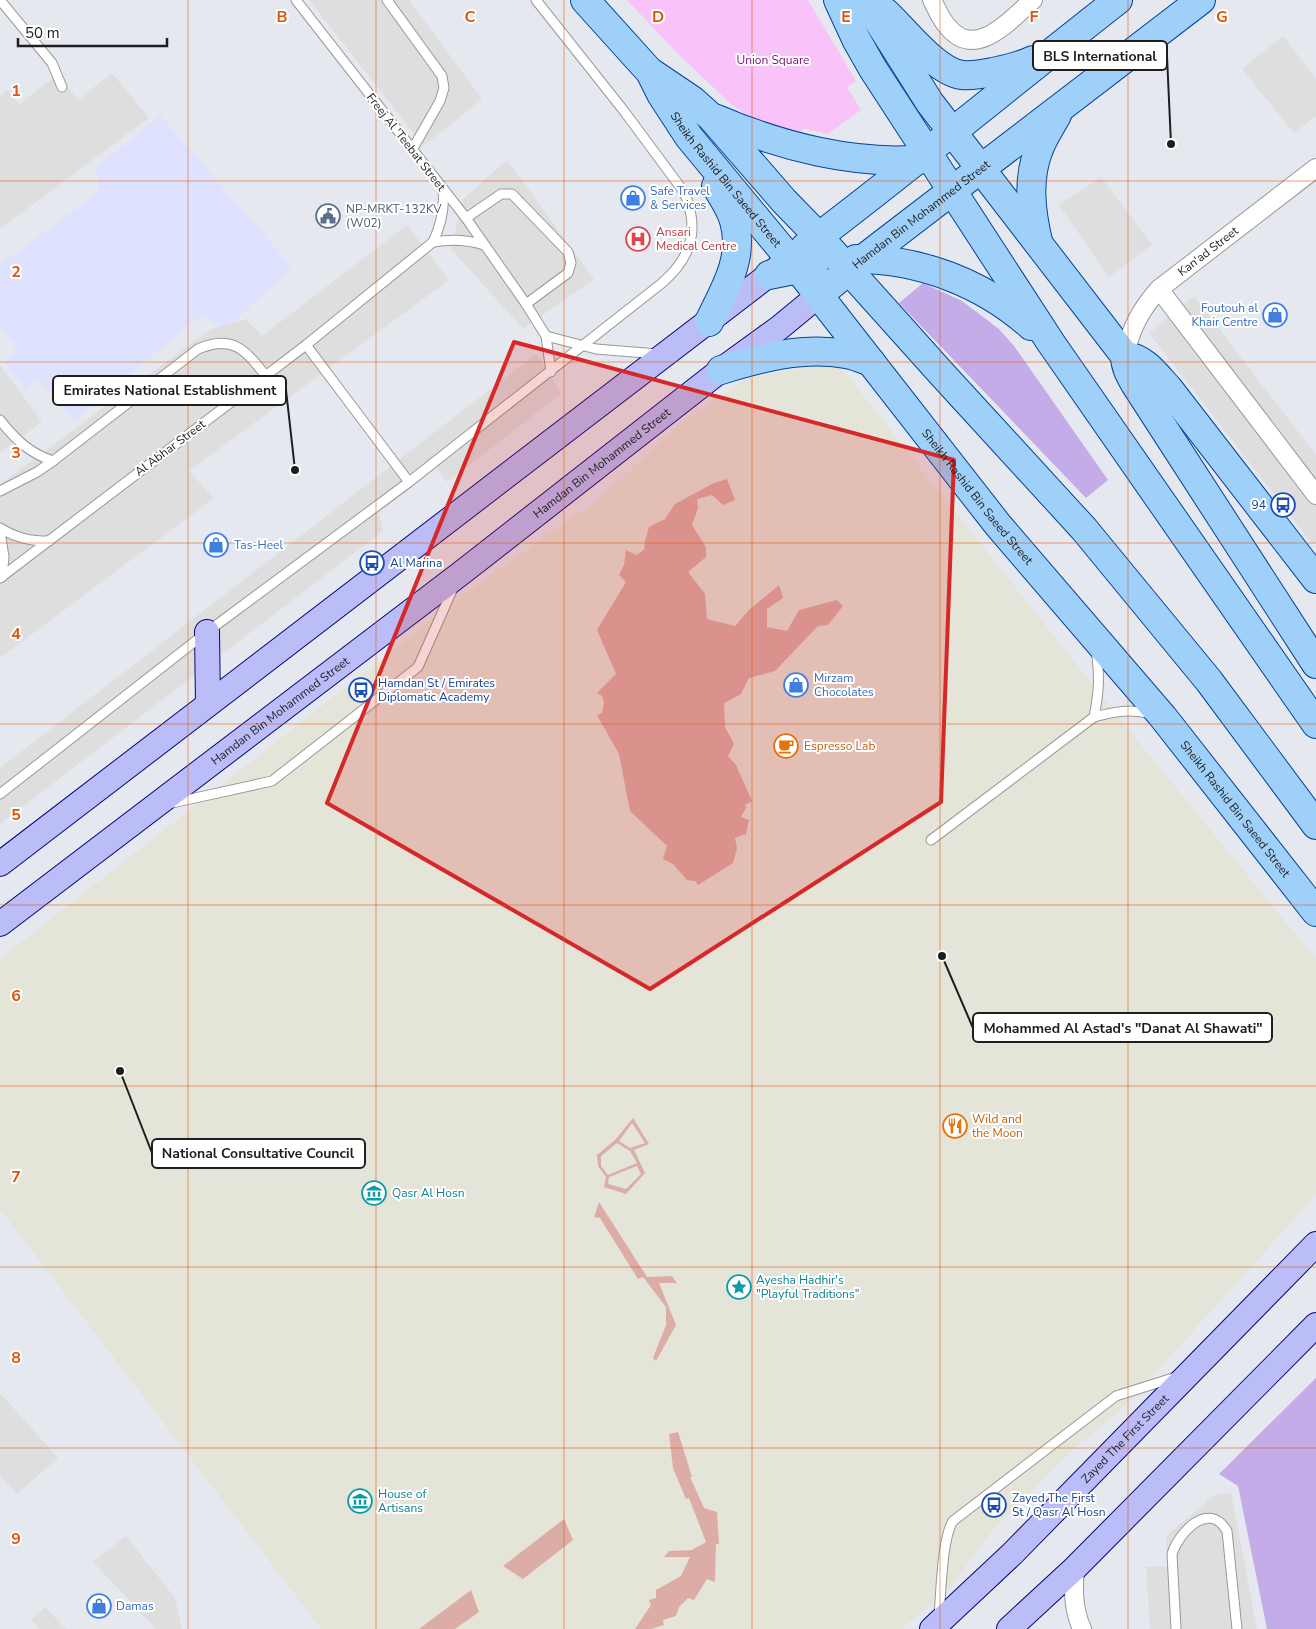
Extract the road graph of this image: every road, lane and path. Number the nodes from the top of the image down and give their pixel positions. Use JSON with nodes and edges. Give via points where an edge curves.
{"nodes":[{"id":1,"x":0,"y":0,"type":"edge"},
{"id":2,"x":296,"y":0,"type":"edge"},
{"id":3,"x":387,"y":0,"type":"edge"},
{"id":4,"x":536,"y":0,"type":"edge"},
{"id":5,"x":585,"y":0,"type":"edge"},
{"id":6,"x":838,"y":0,"type":"edge"},
{"id":7,"x":865,"y":0,"type":"edge"},
{"id":8,"x":872,"y":0,"type":"edge"},
{"id":9,"x":932,"y":0,"type":"edge"},
{"id":10,"x":1033,"y":0,"type":"edge"},
{"id":11,"x":1118,"y":0,"type":"edge"},
{"id":12,"x":1201,"y":0,"type":"edge"},
{"id":13,"x":1055,"y":49,"type":"junction"},
{"id":14,"x":650,"y":72,"type":"junction"},
{"id":15,"x":62,"y":87,"type":"dead end"},
{"id":16,"x":1062,"y":106,"type":"junction"},
{"id":17,"x":711,"y":117,"type":"junction"},
{"id":18,"x":952,"y":132,"type":"junction"},
{"id":19,"x":689,"y":137,"type":"junction"},
{"id":20,"x":412,"y":150,"type":"junction"},
{"id":21,"x":926,"y":157,"type":"junction"},
{"id":22,"x":975,"y":161,"type":"junction"},
{"id":23,"x":1316,"y":168,"type":"edge"},
{"id":24,"x":443,"y":190,"type":"junction"},
{"id":25,"x":952,"y":192,"type":"junction"},
{"id":26,"x":466,"y":218,"type":"junction"},
{"id":27,"x":819,"y":237,"type":"junction"},
{"id":28,"x":433,"y":242,"type":"junction"},
{"id":29,"x":1039,"y":242,"type":"junction"},
{"id":30,"x":484,"y":245,"type":"junction"},
{"id":31,"x":851,"y":263,"type":"junction"},
{"id":32,"x":795,"y":264,"type":"junction"},
{"id":33,"x":769,"y":275,"type":"joint"},
{"id":34,"x":1159,"y":289,"type":"junction"},
{"id":35,"x":819,"y":295,"type":"junction"},
{"id":36,"x":526,"y":304,"type":"junction"},
{"id":37,"x":709,"y":322,"type":"junction"},
{"id":38,"x":546,"y":336,"type":"junction"},
{"id":39,"x":1051,"y":343,"type":"junction"},
{"id":40,"x":306,"y":345,"type":"junction"},
{"id":41,"x":583,"y":346,"type":"junction"},
{"id":42,"x":666,"y":354,"type":"junction"},
{"id":43,"x":1125,"y":356,"type":"junction"},
{"id":44,"x":871,"y":362,"type":"junction"},
{"id":45,"x":721,"y":370,"type":"junction"},
{"id":46,"x":551,"y":372,"type":"junction"},
{"id":47,"x":266,"y":376,"type":"junction"},
{"id":48,"x":0,"y":420,"type":"edge"},
{"id":49,"x":53,"y":461,"type":"junction"},
{"id":50,"x":409,"y":482,"type":"junction"},
{"id":51,"x":0,"y":491,"type":"edge"},
{"id":52,"x":1316,"y":495,"type":"edge"},
{"id":53,"x":0,"y":530,"type":"edge"},
{"id":54,"x":49,"y":541,"type":"junction"},
{"id":55,"x":1312,"y":568,"type":"edge"},
{"id":56,"x":460,"y":574,"type":"junction"},
{"id":57,"x":1,"y":577,"type":"edge"},
{"id":58,"x":207,"y":632,"type":"junction"},
{"id":59,"x":1093,"y":636,"type":"junction"},
{"id":60,"x":1316,"y":664,"type":"edge"},
{"id":61,"x":208,"y":704,"type":"junction"},
{"id":62,"x":1094,"y":717,"type":"junction"},
{"id":63,"x":1164,"y":717,"type":"junction"},
{"id":64,"x":1316,"y":724,"type":"edge"},
{"id":65,"x":0,"y":794,"type":"edge"},
{"id":66,"x":154,"y":807,"type":"junction"},
{"id":67,"x":1316,"y":825,"type":"edge"},
{"id":68,"x":931,"y":840,"type":"dead end"},
{"id":69,"x":0,"y":864,"type":"edge"},
{"id":70,"x":1316,"y":912,"type":"edge"},
{"id":71,"x":0,"y":924,"type":"edge"},
{"id":72,"x":1316,"y":1244,"type":"edge"},
{"id":73,"x":1316,"y":1325,"type":"edge"},
{"id":74,"x":1190,"y":1372,"type":"junction"},
{"id":75,"x":1075,"y":1568,"type":"junction"},
{"id":76,"x":935,"y":1626,"type":"edge"},
{"id":77,"x":1009,"y":1629,"type":"edge"},
{"id":78,"x":1082,"y":1629,"type":"edge"},
{"id":79,"x":1176,"y":1629,"type":"edge"},
{"id":80,"x":1237,"y":1629,"type":"edge"}],
"edges":[{"from":1,"to":15,"type":"lane","via":[[52,63]]},
{"from":2,"to":20,"type":"lane","name":"Freej Al 'Teebat Street"},
{"from":3,"to":20,"type":"lane","via":[[442,76],[444,88]]},
{"from":4,"to":41,"type":"lane","via":[[635,126],[684,192],[691,208],[691,242],[675,272]]},
{"from":5,"to":14,"type":"main road","name":"Sheikh Rashid Bin Saeed Street"},
{"from":6,"to":21,"type":"main road","via":[[864,54]]},
{"from":7,"to":18,"type":"main road"},
{"from":8,"to":13,"type":"main road","via":[[932,59],[960,75],[1006,69]]},
{"from":9,"to":10,"type":"street","via":[[953,33],[962,38],[980,40]]},
{"from":11,"to":13,"type":"main road"},
{"from":12,"to":16,"type":"main road","name":"Hamdan Bin Mohammed Street"},
{"from":13,"to":18,"type":"main road"},
{"from":14,"to":17,"type":"main road","name":"Sheikh Rashid Bin Saeed Street","via":[[672,85]]},
{"from":14,"to":19,"type":"main road","name":"Sheikh Rashid Bin Saeed Street"},
{"from":16,"to":22,"type":"main road","name":"Hamdan Bin Mohammed Street","via":[[1017,141]]},
{"from":16,"to":29,"type":"main road","via":[[1034,165],[1031,199]]},
{"from":17,"to":21,"type":"main road","via":[[746,132],[820,152],[856,158]]},
{"from":17,"to":27,"type":"main road","name":"Sheikh Rashid Bin Saeed Street"},
{"from":18,"to":21,"type":"main road"},
{"from":18,"to":22,"type":"main road"},
{"from":19,"to":32,"type":"main road","name":"Sheikh Rashid Bin Saeed Street"},
{"from":19,"to":37,"type":"main road","via":[[730,210],[737,234],[738,252],[734,267]]},
{"from":20,"to":24,"type":"lane","name":"Freej Al 'Teebat Street"},
{"from":21,"to":22,"type":"main road"},
{"from":21,"to":25,"type":"main road"},
{"from":21,"to":27,"type":"main road"},
{"from":22,"to":25,"type":"main road","name":"Hamdan Bin Mohammed Street"},
{"from":22,"to":29,"type":"main road"},
{"from":23,"to":34,"type":"street","name":"Kan'ad Street"},
{"from":24,"to":26,"type":"lane","name":"Freej Al 'Teebat Street"},
{"from":24,"to":28,"type":"lane","via":[[443,214]]},
{"from":25,"to":31,"type":"main road","name":"Hamdan Bin Mohammed Street"},
{"from":25,"to":39,"type":"main road"},
{"from":26,"to":30,"type":"lane","name":"Freej Al 'Teebat Street"},
{"from":26,"to":36,"type":"lane","via":[[501,194],[512,194],[568,252],[571,263],[568,273]]},
{"from":27,"to":31,"type":"main road","name":"Sheikh Rashid Bin Saeed Street"},
{"from":27,"to":32,"type":"main road"},
{"from":28,"to":30,"type":"lane","via":[[460,240]]},
{"from":28,"to":40,"type":"lane","name":"Al Abhar Street"},
{"from":29,"to":43,"type":"main road"},
{"from":30,"to":36,"type":"lane","name":"Freej Al 'Teebat Street"},
{"from":31,"to":32,"type":"main road"},
{"from":31,"to":35,"type":"main road","name":"Hamdan Bin Mohammed Street"},
{"from":31,"to":39,"type":"main road","via":[[886,261],[922,266],[962,280],[1019,314]]},
{"from":31,"to":67,"type":"main road","name":"Sheikh Rashid Bin Saeed Street","via":[[941,373],[1084,529],[1209,681]]},
{"from":32,"to":33,"type":"main road"},
{"from":32,"to":35,"type":"main road","name":"Sheikh Rashid Bin Saeed Street"},
{"from":33,"to":37,"type":"main road"},
{"from":34,"to":43,"type":"street","name":"Kan'ad Street","via":[[1136,320]]},
{"from":34,"to":52,"type":"street"},
{"from":35,"to":44,"type":"main road","name":"Sheikh Rashid Bin Saeed Street"},
{"from":35,"to":45,"type":"main road","name":"Hamdan Bin Mohammed Street","via":[[780,328]]},
{"from":36,"to":38,"type":"lane","name":"Freej Al 'Teebat Street"},
{"from":37,"to":42,"type":"main road"},
{"from":38,"to":41,"type":"lane"},
{"from":38,"to":46,"type":"lane","name":"Freej Al 'Teebat Street"},
{"from":39,"to":64,"type":"main road"},
{"from":40,"to":47,"type":"lane","name":"Al Abhar Street"},
{"from":40,"to":50,"type":"lane"},
{"from":41,"to":42,"type":"lane"},
{"from":41,"to":46,"type":"lane"},
{"from":42,"to":61,"type":"main road"},
{"from":43,"to":55,"type":"main road","via":[[1142,361],[1169,388]]},
{"from":43,"to":60,"type":"main road","via":[[1135,384]]},
{"from":44,"to":45,"type":"main road","via":[[848,354],[824,351],[762,359]]},
{"from":44,"to":59,"type":"main road","name":"Sheikh Rashid Bin Saeed Street","via":[[998,525]]},
{"from":45,"to":56,"type":"main road","name":"Hamdan Bin Mohammed Street"},
{"from":46,"to":50,"type":"lane"},
{"from":47,"to":49,"type":"lane","via":[[240,348],[219,342],[208,344]]},
{"from":47,"to":54,"type":"lane","name":"Al Abhar Street"},
{"from":48,"to":49,"type":"lane","via":[[23,446]]},
{"from":49,"to":51,"type":"lane"},
{"from":50,"to":58,"type":"lane"},
{"from":53,"to":54,"type":"lane","via":[[28,540]]},
{"from":53,"to":57,"type":"lane","via":[[4,547]]},
{"from":54,"to":57,"type":"lane","name":"Al Abhar Street"},
{"from":56,"to":66,"type":"main road","name":"Hamdan Bin Mohammed Street"},
{"from":56,"to":66,"type":"lane","via":[[418,667],[272,781]]},
{"from":58,"to":61,"type":"main road"},
{"from":58,"to":65,"type":"lane"},
{"from":59,"to":62,"type":"lane","via":[[1100,679]]},
{"from":59,"to":63,"type":"main road","name":"Sheikh Rashid Bin Saeed Street"},
{"from":61,"to":69,"type":"main road"},
{"from":62,"to":63,"type":"lane","via":[[1125,710]]},
{"from":62,"to":68,"type":"lane"},
{"from":63,"to":70,"type":"main road","name":"Sheikh Rashid Bin Saeed Street"},
{"from":66,"to":71,"type":"main road","name":"Hamdan Bin Mohammed Street"},
{"from":72,"to":74,"type":"main road","name":"Zayed The First Street"},
{"from":73,"to":75,"type":"main road"},
{"from":74,"to":76,"type":"main road","name":"Zayed The First Street","via":[[1012,1554]]},
{"from":74,"to":76,"type":"lane","via":[[1116,1396],[953,1521],[947,1532]]},
{"from":75,"to":77,"type":"main road"},
{"from":75,"to":78,"type":"street","via":[[1075,1605]]},
{"from":79,"to":80,"type":"lane","via":[[1171,1562],[1174,1546],[1183,1533],[1198,1521],[1211,1518],[1227,1531]]}]}
